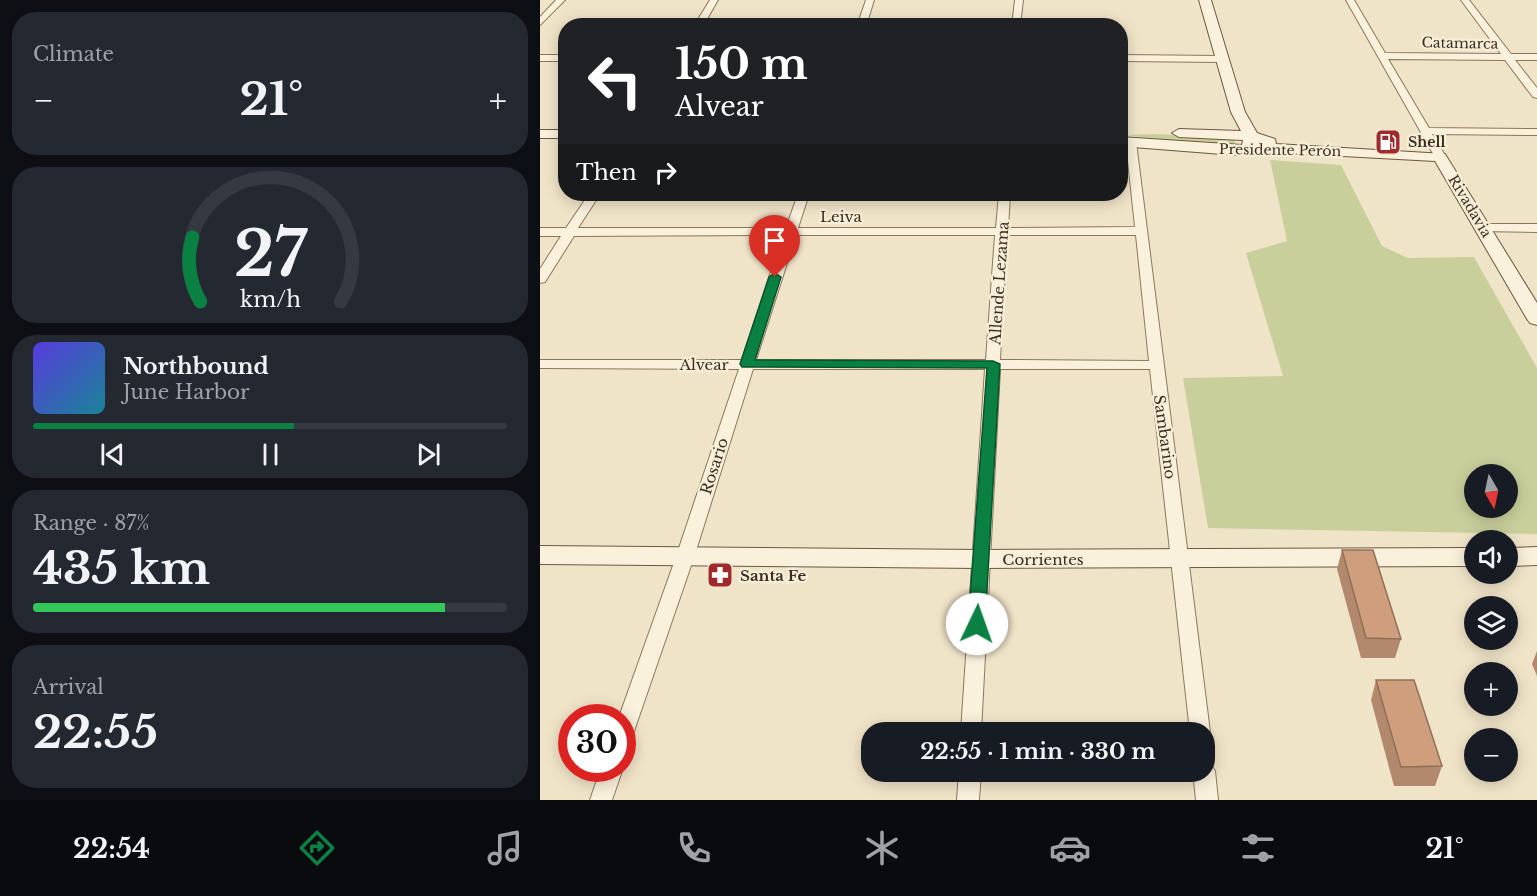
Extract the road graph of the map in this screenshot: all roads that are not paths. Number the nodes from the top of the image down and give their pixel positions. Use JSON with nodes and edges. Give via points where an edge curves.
{"nodes":[{"id":1,"x":561,"y":0,"type":"edge"},
{"id":2,"x":714,"y":0,"type":"edge"},
{"id":3,"x":870,"y":0,"type":"edge"},
{"id":4,"x":1019,"y":0,"type":"edge"},
{"id":5,"x":1205,"y":0,"type":"edge"},
{"id":6,"x":1350,"y":0,"type":"edge"},
{"id":7,"x":1464,"y":0,"type":"edge"},
{"id":8,"x":703,"y":18,"type":"edge"},
{"id":9,"x":864,"y":18,"type":"edge"},
{"id":10,"x":1017,"y":18,"type":"edge"},
{"id":11,"x":540,"y":22,"type":"edge"},
{"id":12,"x":1383,"y":56,"type":"junction"},
{"id":13,"x":1508,"y":57,"type":"junction"},
{"id":14,"x":1537,"y":57,"type":"edge"},
{"id":15,"x":540,"y":58,"type":"edge"},
{"id":16,"x":558,"y":58,"type":"edge"},
{"id":17,"x":1128,"y":58,"type":"edge"},
{"id":18,"x":1221,"y":58,"type":"junction"},
{"id":19,"x":1537,"y":95,"type":"edge"},
{"id":20,"x":1426,"y":131,"type":"junction"},
{"id":21,"x":1537,"y":132,"type":"edge"},
{"id":22,"x":540,"y":134,"type":"edge"},
{"id":23,"x":558,"y":134,"type":"edge"},
{"id":24,"x":1128,"y":138,"type":"edge"},
{"id":25,"x":1250,"y":143,"type":"junction"},
{"id":26,"x":1440,"y":157,"type":"junction"},
{"id":27,"x":1128,"y":159,"type":"edge"},
{"id":28,"x":590,"y":201,"type":"edge"},
{"id":29,"x":800,"y":201,"type":"edge"},
{"id":30,"x":1004,"y":201,"type":"edge"},
{"id":31,"x":1483,"y":228,"type":"junction"},
{"id":32,"x":1537,"y":228,"type":"edge"},
{"id":33,"x":1142,"y":231,"type":"junction"},
{"id":34,"x":540,"y":232,"type":"edge"},
{"id":35,"x":570,"y":232,"type":"junction"},
{"id":36,"x":1002,"y":232,"type":"junction"},
{"id":37,"x":789,"y":233,"type":"junction"},
{"id":38,"x":540,"y":279,"type":"edge"},
{"id":39,"x":1537,"y":319,"type":"edge"},
{"id":40,"x":540,"y":364,"type":"edge"},
{"id":41,"x":747,"y":364,"type":"junction"},
{"id":42,"x":993,"y":364,"type":"junction"},
{"id":43,"x":1156,"y":365,"type":"junction"},
{"id":44,"x":540,"y":543,"type":"edge"},
{"id":45,"x":1518,"y":545,"type":"edge"},
{"id":46,"x":1537,"y":545,"type":"edge"},
{"id":47,"x":1464,"y":546,"type":"edge"},
{"id":48,"x":687,"y":551,"type":"junction"},
{"id":49,"x":980,"y":553,"type":"junction"},
{"id":50,"x":1180,"y":553,"type":"junction"},
{"id":51,"x":540,"y":555,"type":"edge"},
{"id":52,"x":1518,"y":556,"type":"edge"},
{"id":53,"x":1537,"y":556,"type":"edge"},
{"id":54,"x":1464,"y":557,"type":"edge"},
{"id":55,"x":634,"y":704,"type":"edge"},
{"id":56,"x":972,"y":722,"type":"edge"},
{"id":57,"x":1199,"y":722,"type":"edge"},
{"id":58,"x":607,"y":782,"type":"edge"},
{"id":59,"x":969,"y":782,"type":"edge"},
{"id":60,"x":1205,"y":782,"type":"edge"},
{"id":61,"x":601,"y":800,"type":"edge"},
{"id":62,"x":968,"y":800,"type":"edge"},
{"id":63,"x":1207,"y":800,"type":"edge"}],
"edges":[{"from":1,"to":11,"type":"street"},
{"from":2,"to":8,"type":"street"},
{"from":3,"to":9,"type":"street"},
{"from":4,"to":10,"type":"street"},
{"from":5,"to":18,"type":"street"},
{"from":6,"to":12,"type":"street","name":"Rivadavia"},
{"from":7,"to":13,"type":"street"},
{"from":12,"to":13,"type":"street","name":"Catamarca"},
{"from":12,"to":20,"type":"street","name":"Rivadavia"},
{"from":13,"to":14,"type":"street","name":"Catamarca"},
{"from":13,"to":19,"type":"street"},
{"from":15,"to":16,"type":"street"},
{"from":17,"to":18,"type":"street"},
{"from":18,"to":25,"type":"street"},
{"from":20,"to":21,"type":"street"},
{"from":20,"to":26,"type":"street","name":"Rivadavia"},
{"from":22,"to":23,"type":"street"},
{"from":24,"to":25,"type":"street","name":"Presidente Perón"},
{"from":25,"to":26,"type":"street","name":"Presidente Perón"},
{"from":26,"to":31,"type":"street","name":"Rivadavia"},
{"from":27,"to":33,"type":"street","name":"Sambarino"},
{"from":28,"to":35,"type":"street"},
{"from":29,"to":37,"type":"street","name":"Rosario"},
{"from":30,"to":36,"type":"street","name":"Allende Lezama"},
{"from":31,"to":32,"type":"street"},
{"from":31,"to":39,"type":"street","name":"Rivadavia"},
{"from":33,"to":36,"type":"street","name":"Leiva"},
{"from":33,"to":43,"type":"street","name":"Sambarino"},
{"from":34,"to":35,"type":"street","name":"Leiva"},
{"from":35,"to":37,"type":"street","name":"Leiva"},
{"from":35,"to":38,"type":"street"},
{"from":36,"to":37,"type":"street","name":"Leiva"},
{"from":36,"to":42,"type":"street","name":"Allende Lezama"},
{"from":37,"to":41,"type":"street","name":"Rosario"},
{"from":40,"to":41,"type":"street","name":"Alvear"},
{"from":41,"to":42,"type":"street","name":"Alvear"},
{"from":41,"to":48,"type":"street","name":"Rosario"},
{"from":42,"to":43,"type":"street","name":"Alvear"},
{"from":42,"to":49,"type":"street","name":"Allende Lezama"},
{"from":43,"to":50,"type":"street","name":"Sambarino"},
{"from":44,"to":48,"type":"street","name":"Corrientes"},
{"from":45,"to":46,"type":"street"},
{"from":47,"to":50,"type":"street","name":"Corrientes"},
{"from":48,"to":49,"type":"street","name":"Corrientes"},
{"from":48,"to":51,"type":"street","name":"Corrientes"},
{"from":48,"to":55,"type":"street","name":"Rosario"},
{"from":49,"to":50,"type":"street","name":"Corrientes"},
{"from":49,"to":56,"type":"street","name":"Allende Lezama"},
{"from":50,"to":54,"type":"street","name":"Corrientes"},
{"from":50,"to":57,"type":"street","name":"Sambarino"},
{"from":52,"to":53,"type":"street"},
{"from":58,"to":61,"type":"street"},
{"from":59,"to":62,"type":"street"},
{"from":60,"to":63,"type":"street"}]}
